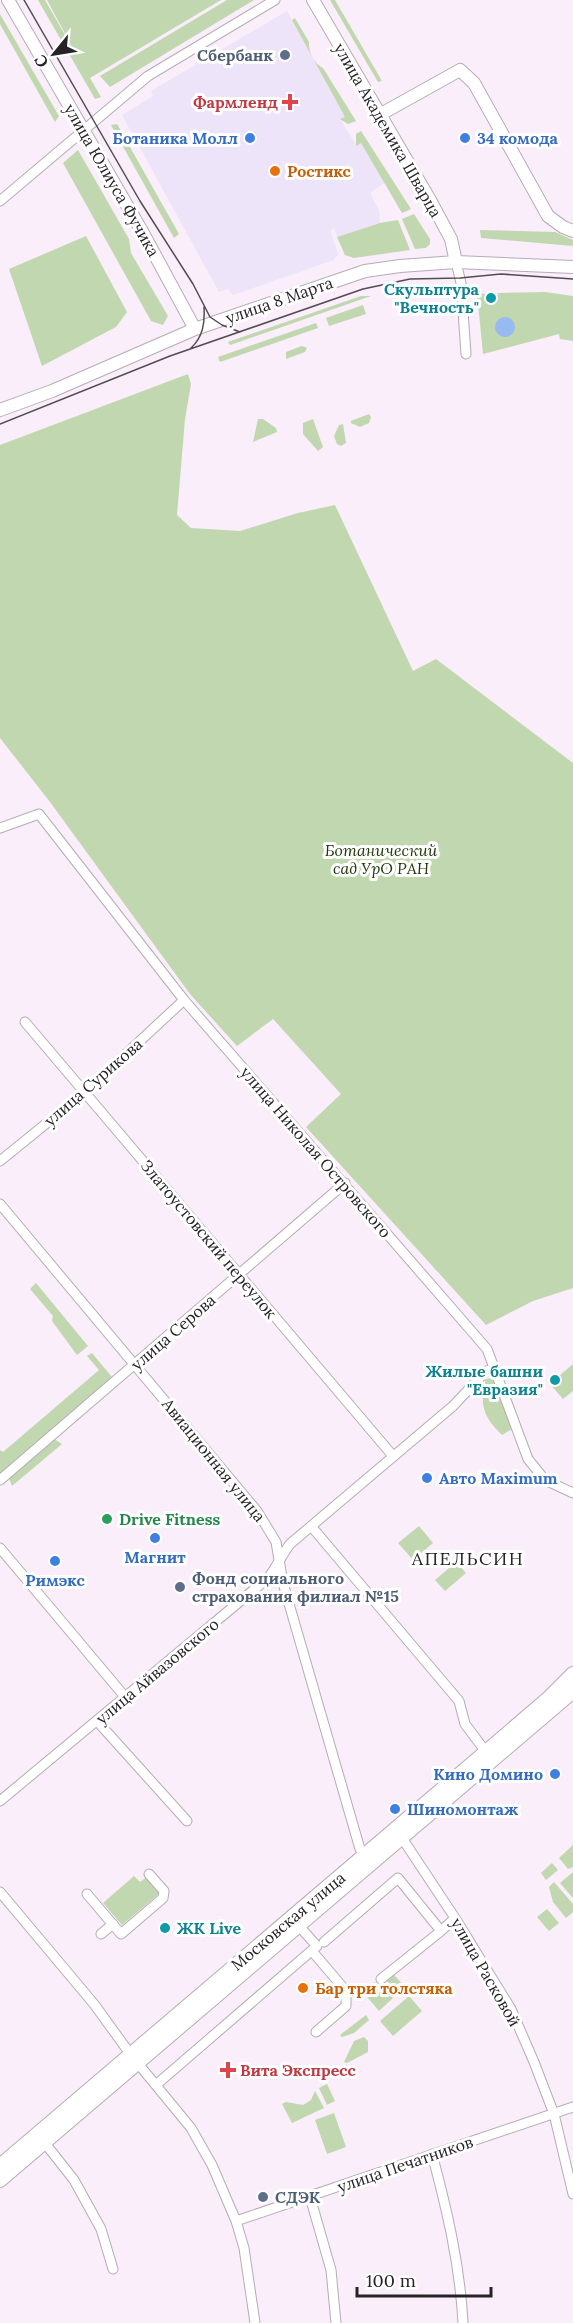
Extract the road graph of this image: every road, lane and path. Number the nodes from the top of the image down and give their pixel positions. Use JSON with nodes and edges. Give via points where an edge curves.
{"nodes":[{"id":1,"x":8,"y":0,"type":"edge"},
{"id":2,"x":275,"y":0,"type":"edge"},
{"id":3,"x":313,"y":0,"type":"edge"},
{"id":4,"x":381,"y":114,"type":"junction"},
{"id":5,"x":83,"y":130,"type":"junction"},
{"id":6,"x":0,"y":201,"type":"edge"},
{"id":7,"x":573,"y":231,"type":"edge"},
{"id":8,"x":456,"y":262,"type":"junction"},
{"id":9,"x":573,"y":267,"type":"edge"},
{"id":10,"x":195,"y":329,"type":"junction"},
{"id":11,"x":466,"y":354,"type":"dead end"},
{"id":12,"x":0,"y":410,"type":"edge"},
{"id":13,"x":0,"y":828,"type":"edge"},
{"id":14,"x":184,"y":1000,"type":"junction"},
{"id":15,"x":25,"y":1022,"type":"dead end"},
{"id":16,"x":85,"y":1092,"type":"junction"},
{"id":17,"x":0,"y":1161,"type":"edge"},
{"id":18,"x":345,"y":1183,"type":"junction"},
{"id":19,"x":0,"y":1204,"type":"edge"},
{"id":20,"x":240,"y":1274,"type":"junction"},
{"id":21,"x":136,"y":1364,"type":"junction"},
{"id":22,"x":495,"y":1369,"type":"junction"},
{"id":23,"x":393,"y":1456,"type":"junction"},
{"id":24,"x":0,"y":1479,"type":"edge"},
{"id":25,"x":573,"y":1493,"type":"edge"},
{"id":26,"x":311,"y":1526,"type":"junction"},
{"id":27,"x":0,"y":1548,"type":"edge"},
{"id":28,"x":279,"y":1557,"type":"junction"},
{"id":29,"x":573,"y":1674,"type":"edge"},
{"id":30,"x":573,"y":1691,"type":"edge"},
{"id":31,"x":126,"y":1698,"type":"junction"},
{"id":32,"x":97,"y":1721,"type":"junction"},
{"id":33,"x":486,"y":1752,"type":"junction"},
{"id":34,"x":0,"y":1801,"type":"edge"},
{"id":35,"x":187,"y":1821,"type":"dead end"},
{"id":36,"x":399,"y":1833,"type":"junction"},
{"id":37,"x":370,"y":1857,"type":"junction"},
{"id":38,"x":149,"y":1874,"type":"dead end"},
{"id":39,"x":0,"y":1892,"type":"edge"},
{"id":40,"x":87,"y":1894,"type":"dead end"},
{"id":41,"x":455,"y":1918,"type":"junction"},
{"id":42,"x":113,"y":1924,"type":"junction"},
{"id":43,"x":298,"y":1925,"type":"junction"},
{"id":44,"x":441,"y":1931,"type":"junction"},
{"id":45,"x":101,"y":1934,"type":"dead end"},
{"id":46,"x":324,"y":1942,"type":"dead end"},
{"id":47,"x":312,"y":1951,"type":"junction"},
{"id":48,"x":381,"y":1979,"type":"dead end"},
{"id":49,"x":316,"y":2032,"type":"dead end"},
{"id":50,"x":134,"y":2058,"type":"junction"},
{"id":51,"x":157,"y":2084,"type":"junction"},
{"id":52,"x":573,"y":2107,"type":"edge"},
{"id":53,"x":554,"y":2114,"type":"junction"},
{"id":54,"x":44,"y":2142,"type":"junction"},
{"id":55,"x":432,"y":2154,"type":"junction"},
{"id":56,"x":0,"y":2166,"type":"edge"},
{"id":57,"x":0,"y":2180,"type":"edge"},
{"id":58,"x":573,"y":2194,"type":"edge"},
{"id":59,"x":310,"y":2197,"type":"junction"},
{"id":60,"x":236,"y":2221,"type":"junction"},
{"id":61,"x":113,"y":2269,"type":"dead end"},
{"id":62,"x":255,"y":2323,"type":"edge"},
{"id":63,"x":336,"y":2323,"type":"edge"},
{"id":64,"x":463,"y":2323,"type":"edge"}],
"edges":[{"from":1,"to":5,"type":"street","name":"улица Юлиуса Фучика"},
{"from":2,"to":5,"type":"street","via":[[148,76]]},
{"from":3,"to":4,"type":"street","name":"улица Академика Шварца"},
{"from":4,"to":7,"type":"street","via":[[460,70],[474,83],[548,216]]},
{"from":4,"to":8,"type":"street","name":"улица Академика Шварца","via":[[451,239]]},
{"from":5,"to":6,"type":"street"},
{"from":5,"to":10,"type":"street","name":"улица Юлиуса Фучика"},
{"from":8,"to":9,"type":"street","name":"улица 8 Марта"},
{"from":8,"to":10,"type":"street","name":"улица 8 Марта","via":[[365,271]]},
{"from":8,"to":11,"type":"street"},
{"from":10,"to":12,"type":"street","name":"улица 8 Марта"},
{"from":13,"to":14,"type":"street","name":"улица Николая Островского","via":[[39,814]]},
{"from":14,"to":16,"type":"street","name":"улица Сурикова"},
{"from":14,"to":18,"type":"street","name":"улица Николая Островского"},
{"from":15,"to":16,"type":"street","name":"Златоустовский переулок"},
{"from":16,"to":17,"type":"street","name":"улица Сурикова"},
{"from":16,"to":20,"type":"street","name":"Златоустовский переулок"},
{"from":18,"to":20,"type":"street","name":"улица Серова"},
{"from":18,"to":22,"type":"street","name":"улица Николая Островского","via":[[487,1349]]},
{"from":19,"to":21,"type":"street","name":"Авиационная улица"},
{"from":20,"to":21,"type":"street","name":"улица Серова"},
{"from":20,"to":23,"type":"street","name":"Златоустовский переулок"},
{"from":21,"to":24,"type":"street","name":"улица Серова"},
{"from":21,"to":28,"type":"street","name":"Авиационная улица","via":[[257,1511],[273,1536]]},
{"from":22,"to":23,"type":"street","name":"улица Айвазовского","via":[[486,1371],[453,1406]]},
{"from":22,"to":25,"type":"street","name":"улица Николая Островского","via":[[528,1459],[544,1480]]},
{"from":23,"to":26,"type":"street","name":"улица Айвазовского"},
{"from":26,"to":28,"type":"street","name":"улица Айвазовского"},
{"from":26,"to":33,"type":"street","via":[[459,1701],[465,1724]]},
{"from":27,"to":31,"type":"street"},
{"from":28,"to":31,"type":"street","name":"улица Айвазовского","via":[[268,1578]]},
{"from":28,"to":37,"type":"street","name":"Авиационная улица","via":[[360,1849]]},
{"from":29,"to":33,"type":"main road","name":"Московская улица"},
{"from":30,"to":36,"type":"main road","name":"Московская улица"},
{"from":31,"to":32,"type":"street","name":"улица Айвазовского"},
{"from":32,"to":34,"type":"street","name":"улица Айвазовского"},
{"from":32,"to":35,"type":"street"},
{"from":33,"to":36,"type":"main road","name":"Московская улица"},
{"from":36,"to":37,"type":"main road","name":"Московская улица"},
{"from":36,"to":41,"type":"street","name":"улица Расковой"},
{"from":37,"to":43,"type":"main road","name":"Московская улица"},
{"from":37,"to":50,"type":"main road","name":"Московская улица"},
{"from":38,"to":42,"type":"street","via":[[164,1891],[163,1898],[121,1934]]},
{"from":39,"to":50,"type":"street"},
{"from":40,"to":42,"type":"street"},
{"from":41,"to":44,"type":"street"},
{"from":41,"to":53,"type":"street","name":"улица Расковой","via":[[506,2001]]},
{"from":42,"to":45,"type":"street"},
{"from":43,"to":47,"type":"street","via":[[317,1946]]},
{"from":43,"to":50,"type":"main road","name":"Московская улица"},
{"from":44,"to":46,"type":"street","via":[[398,1878]]},
{"from":44,"to":48,"type":"street"},
{"from":47,"to":49,"type":"street","via":[[346,1991],[346,2006]]},
{"from":47,"to":51,"type":"street"},
{"from":50,"to":51,"type":"street"},
{"from":50,"to":54,"type":"main road","name":"Московская улица"},
{"from":50,"to":56,"type":"main road","name":"Московская улица"},
{"from":51,"to":60,"type":"street","via":[[191,2128]]},
{"from":52,"to":53,"type":"street","name":"улица Печатников"},
{"from":53,"to":55,"type":"street","name":"улица Печатников"},
{"from":53,"to":58,"type":"street","name":"улица Расковой"},
{"from":54,"to":57,"type":"main road","name":"Московская улица"},
{"from":54,"to":61,"type":"street","via":[[74,2180],[101,2229]]},
{"from":55,"to":59,"type":"street","name":"улица Печатников"},
{"from":55,"to":64,"type":"street","via":[[450,2222]]},
{"from":59,"to":60,"type":"street","name":"улица Печатников"},
{"from":59,"to":63,"type":"street","via":[[331,2270]]},
{"from":60,"to":62,"type":"street","via":[[249,2271]]}]}
